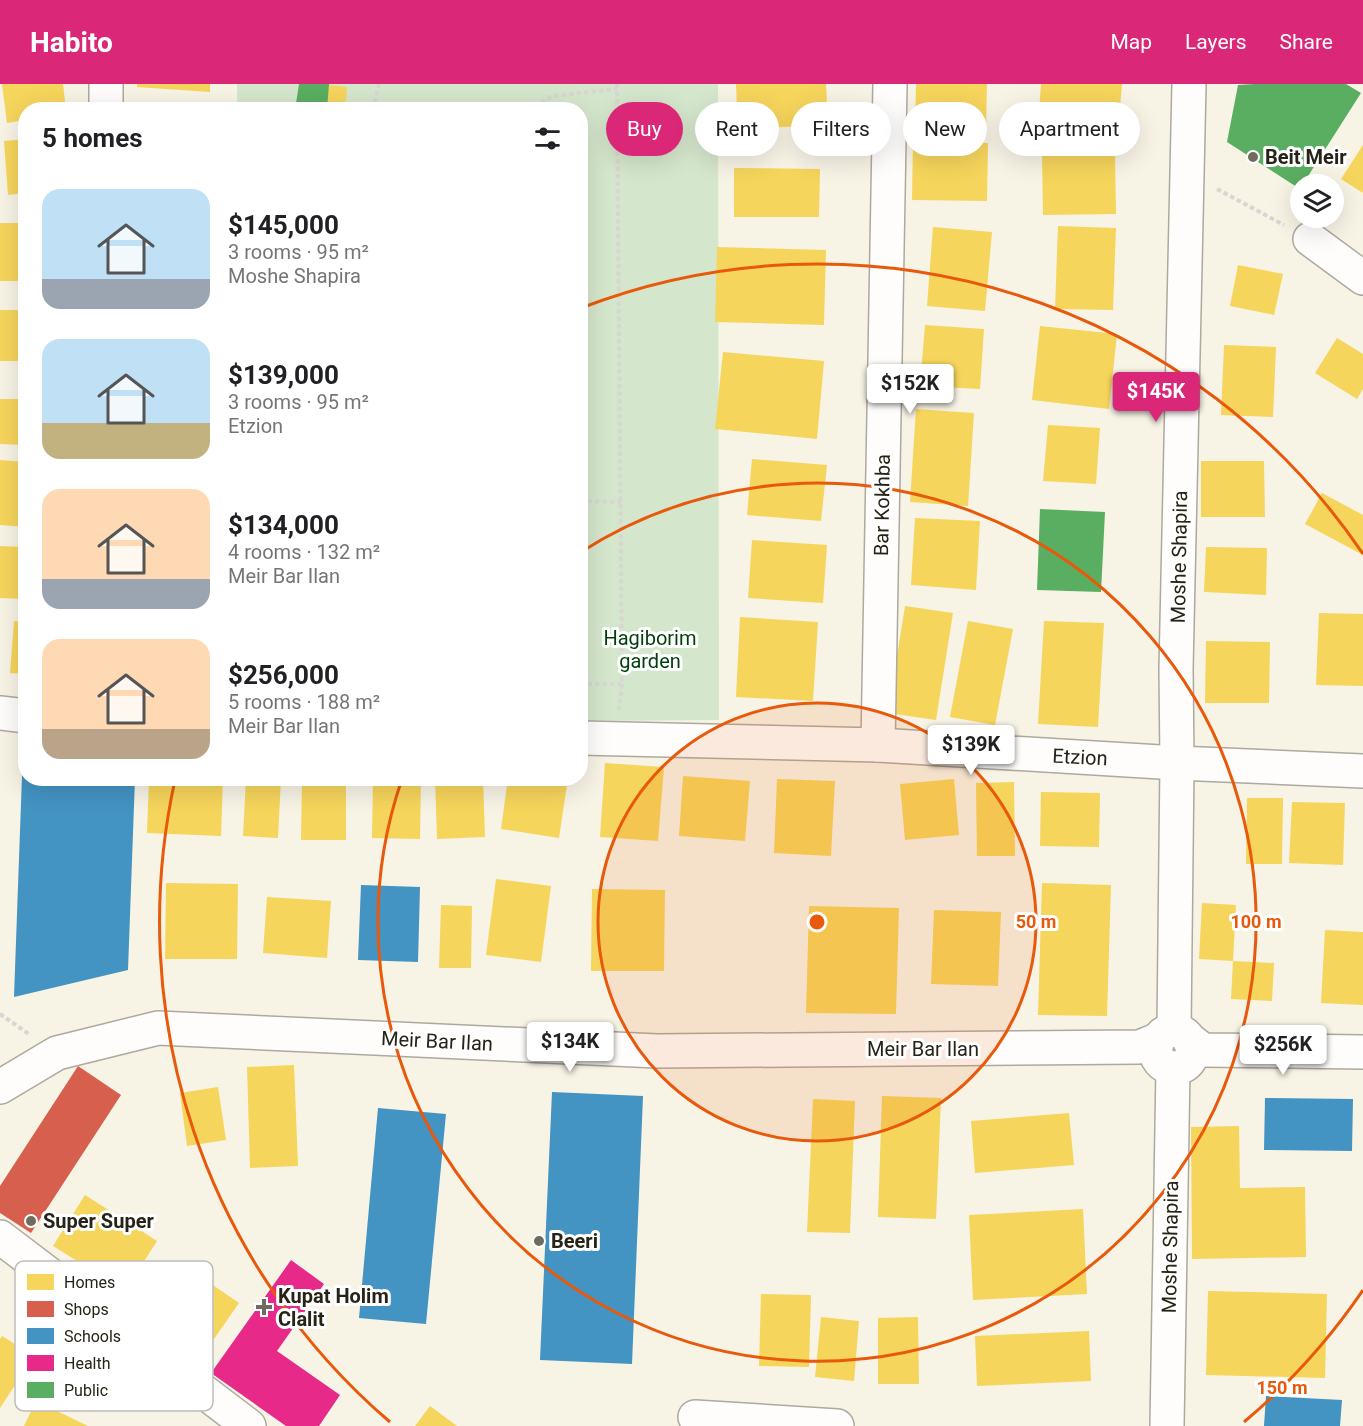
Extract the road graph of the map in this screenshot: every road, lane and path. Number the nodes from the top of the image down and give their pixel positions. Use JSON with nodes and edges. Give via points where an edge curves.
{"nodes":[{"id":1,"x":106,"y":84,"type":"edge"},
{"id":2,"x":379,"y":84,"type":"edge"},
{"id":3,"x":890,"y":84,"type":"edge"},
{"id":4,"x":1189,"y":84,"type":"edge"},
{"id":5,"x":617,"y":87,"type":"edge"},
{"id":6,"x":106,"y":102,"type":"edge"},
{"id":7,"x":375,"y":102,"type":"edge"},
{"id":8,"x":542,"y":102,"type":"edge"},
{"id":9,"x":1187,"y":172,"type":"junction"},
{"id":10,"x":1310,"y":239,"type":"joint"},
{"id":11,"x":1363,"y":278,"type":"edge"},
{"id":12,"x":588,"y":501,"type":"edge"},
{"id":13,"x":621,"y":502,"type":"junction"},
{"id":14,"x":588,"y":684,"type":"edge"},
{"id":15,"x":622,"y":684,"type":"junction"},
{"id":16,"x":0,"y":713,"type":"edge"},
{"id":17,"x":18,"y":715,"type":"edge"},
{"id":18,"x":588,"y":738,"type":"edge"},
{"id":19,"x":616,"y":739,"type":"junction"},
{"id":20,"x":878,"y":745,"type":"junction"},
{"id":21,"x":1177,"y":763,"type":"junction"},
{"id":22,"x":1363,"y":771,"type":"edge"},
{"id":23,"x":1173,"y":1049,"type":"junction"},
{"id":24,"x":1363,"y":1052,"type":"edge"},
{"id":25,"x":0,"y":1087,"type":"edge"},
{"id":26,"x":0,"y":1237,"type":"edge"},
{"id":27,"x":32,"y":1261,"type":"edge"},
{"id":28,"x":213,"y":1399,"type":"edge"},
{"id":29,"x":695,"y":1417,"type":"dead end"},
{"id":30,"x":249,"y":1426,"type":"edge"},
{"id":31,"x":837,"y":1426,"type":"edge"},
{"id":32,"x":1167,"y":1426,"type":"edge"}],
"edges":[{"from":1,"to":6,"type":"street"},
{"from":2,"to":7,"type":"path"},
{"from":3,"to":20,"type":"street","name":"Bar Kokhba"},
{"from":4,"to":9,"type":"street","name":"Moshe Shapira"},
{"from":5,"to":8,"type":"path","via":[[552,96]]},
{"from":5,"to":13,"type":"path"},
{"from":9,"to":10,"type":"path"},
{"from":9,"to":21,"type":"street","name":"Moshe Shapira"},
{"from":10,"to":11,"type":"street"},
{"from":12,"to":13,"type":"path"},
{"from":13,"to":15,"type":"path"},
{"from":14,"to":15,"type":"path"},
{"from":15,"to":19,"type":"path"},
{"from":16,"to":17,"type":"street"},
{"from":18,"to":19,"type":"street","name":"Etzion"},
{"from":19,"to":20,"type":"street","name":"Etzion"},
{"from":20,"to":21,"type":"street","name":"Etzion"},
{"from":21,"to":22,"type":"street","name":"Etzion"},
{"from":21,"to":23,"type":"street","name":"Moshe Shapira"},
{"from":23,"to":24,"type":"street","name":"Meir Bar Ilan"},
{"from":23,"to":25,"type":"street","name":"Meir Bar Ilan","via":[[657,1051],[158,1028],[57,1053]]},
{"from":23,"to":32,"type":"street","name":"Moshe Shapira"},
{"from":26,"to":27,"type":"street"},
{"from":28,"to":30,"type":"street"},
{"from":29,"to":31,"type":"street"}]}
